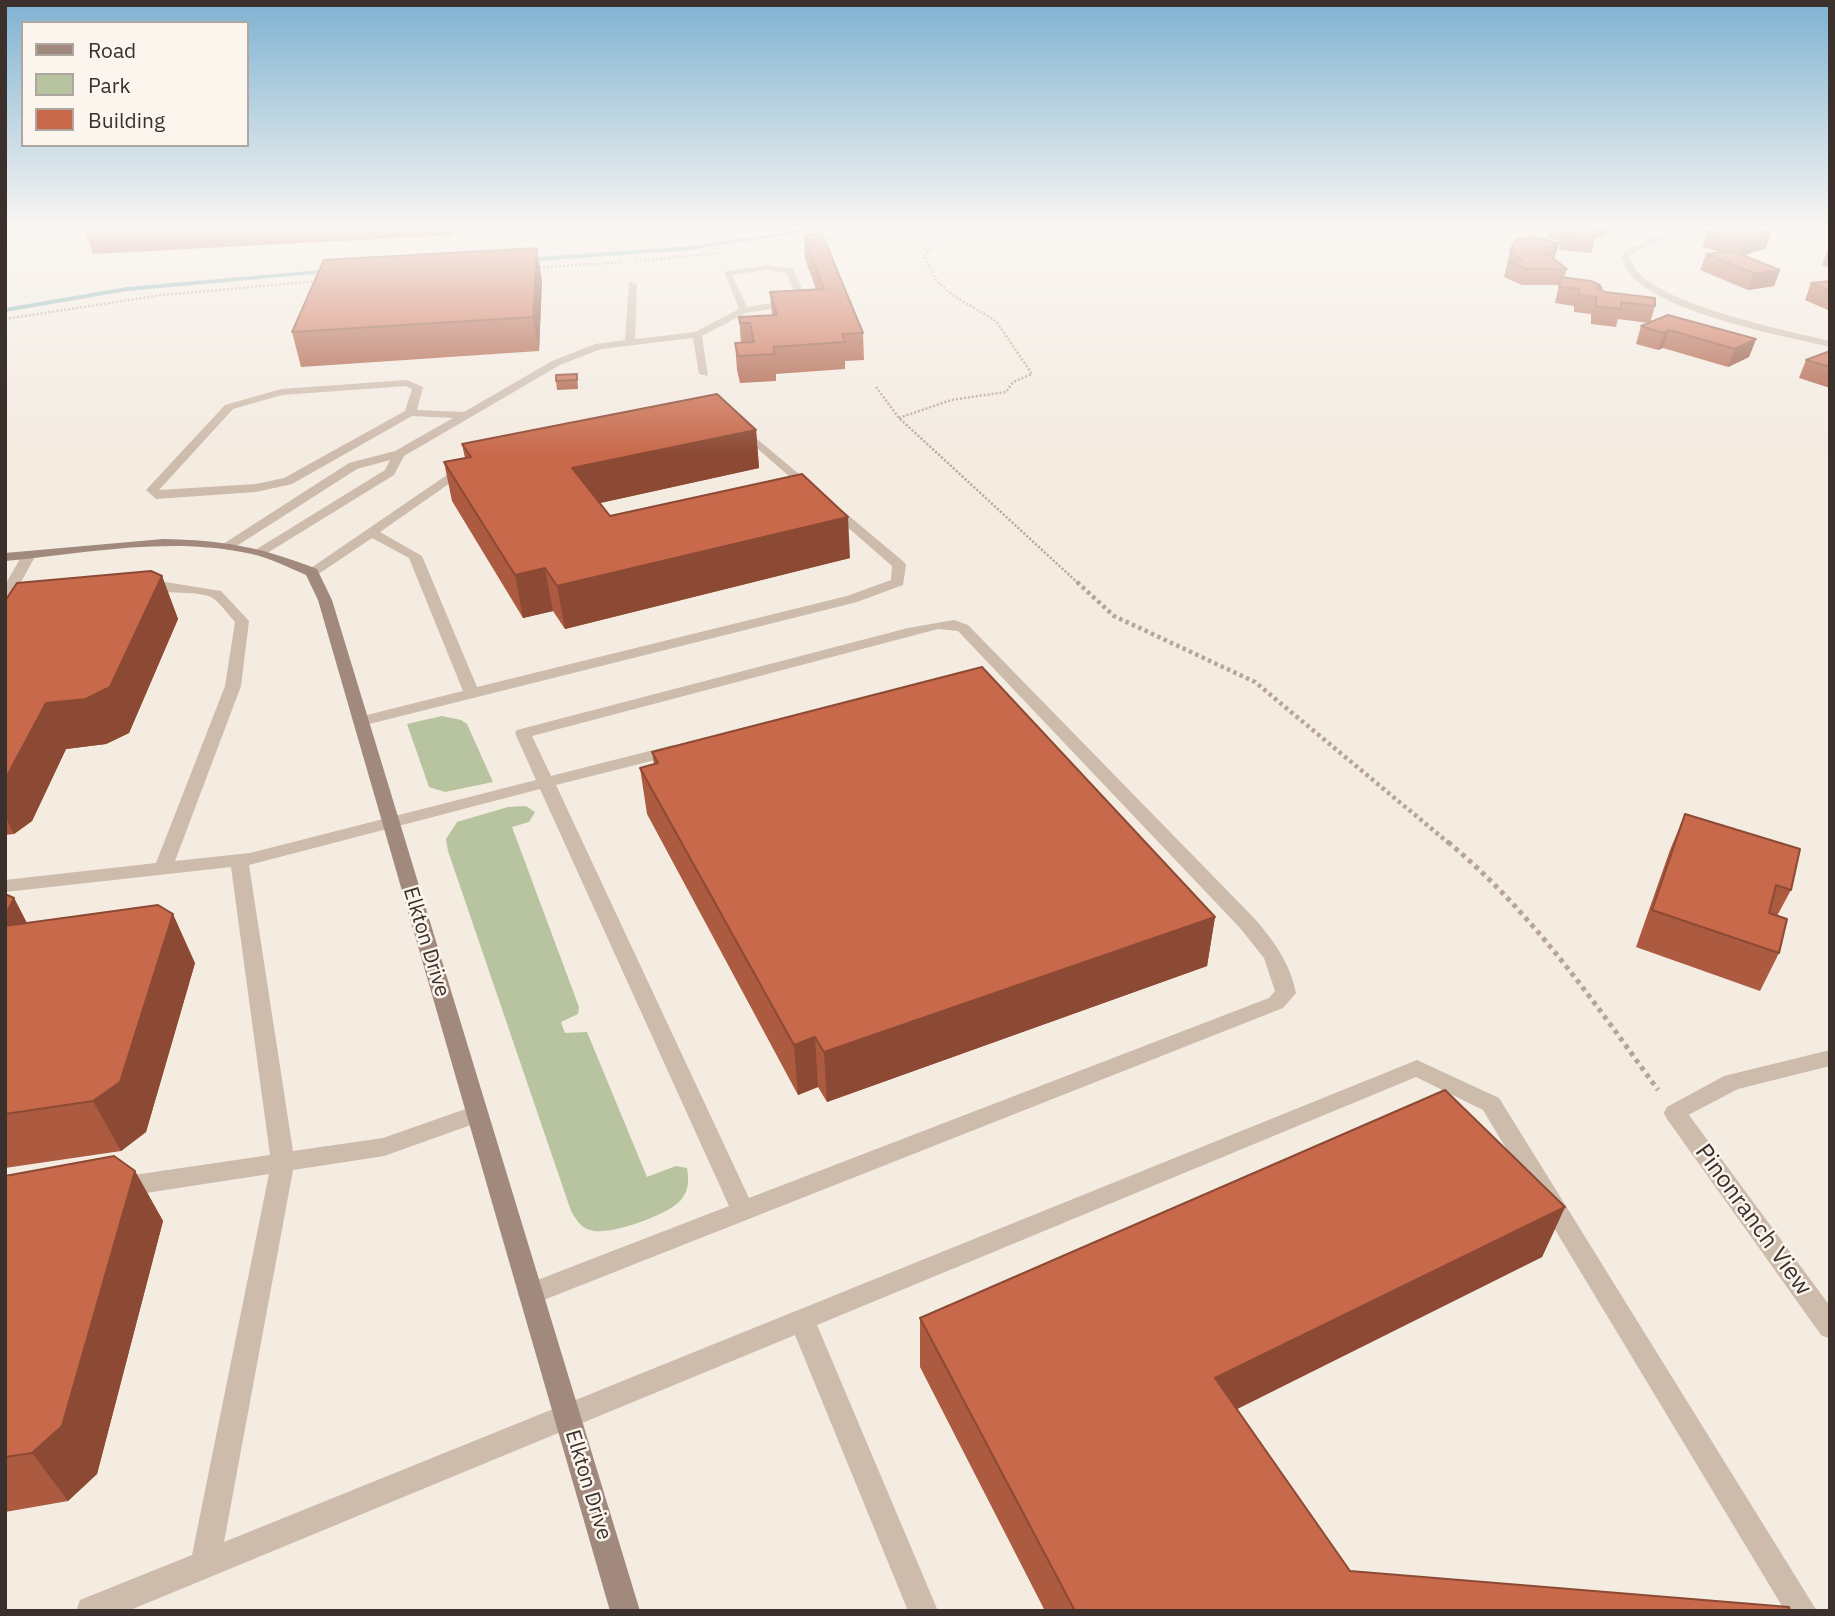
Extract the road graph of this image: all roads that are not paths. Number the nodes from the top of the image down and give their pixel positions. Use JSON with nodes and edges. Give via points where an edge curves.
{"nodes":[{"id":1,"x":631,"y":303,"type":"edge"},
{"id":2,"x":741,"y":303,"type":"edge"},
{"id":3,"x":788,"y":303,"type":"edge"},
{"id":4,"x":1689,"y":303,"type":"edge"},
{"id":5,"x":744,"y":310,"type":"junction"},
{"id":6,"x":697,"y":335,"type":"junction"},
{"id":7,"x":630,"y":342,"type":"junction"},
{"id":8,"x":1830,"y":344,"type":"edge"},
{"id":9,"x":704,"y":374,"type":"dead end"},
{"id":10,"x":410,"y":413,"type":"junction"},
{"id":11,"x":465,"y":415,"type":"junction"},
{"id":12,"x":727,"y":426,"type":"edge"},
{"id":13,"x":399,"y":454,"type":"junction"},
{"id":14,"x":477,"y":461,"type":"edge"},
{"id":15,"x":371,"y":532,"type":"junction"},
{"id":16,"x":227,"y":546,"type":"junction"},
{"id":17,"x":260,"y":552,"type":"junction"},
{"id":18,"x":29,"y":555,"type":"junction"},
{"id":19,"x":5,"y":557,"type":"edge"},
{"id":20,"x":312,"y":572,"type":"junction"},
{"id":21,"x":125,"y":589,"type":"edge"},
{"id":22,"x":10,"y":598,"type":"edge"},
{"id":23,"x":472,"y":694,"type":"junction"},
{"id":24,"x":361,"y":721,"type":"junction"},
{"id":25,"x":692,"y":745,"type":"edge"},
{"id":26,"x":546,"y":783,"type":"junction"},
{"id":27,"x":390,"y":821,"type":"junction"},
{"id":28,"x":239,"y":861,"type":"junction"},
{"id":29,"x":163,"y":869,"type":"junction"},
{"id":30,"x":5,"y":886,"type":"edge"},
{"id":31,"x":1830,"y":1058,"type":"edge"},
{"id":32,"x":477,"y":1114,"type":"junction"},
{"id":33,"x":283,"y":1163,"type":"junction"},
{"id":34,"x":98,"y":1190,"type":"edge"},
{"id":35,"x":743,"y":1211,"type":"junction"},
{"id":36,"x":531,"y":1294,"type":"junction"},
{"id":37,"x":802,"y":1320,"type":"junction"},
{"id":38,"x":1830,"y":1327,"type":"edge"},
{"id":39,"x":568,"y":1417,"type":"junction"},
{"id":40,"x":205,"y":1564,"type":"junction"},
{"id":41,"x":91,"y":1611,"type":"edge"},
{"id":42,"x":625,"y":1611,"type":"edge"},
{"id":43,"x":923,"y":1611,"type":"edge"},
{"id":44,"x":1802,"y":1611,"type":"edge"}],
"edges":[{"from":1,"to":7,"type":"street"},
{"from":2,"to":5,"type":"street"},
{"from":3,"to":5,"type":"street"},
{"from":4,"to":8,"type":"street"},
{"from":5,"to":6,"type":"street"},
{"from":6,"to":7,"type":"street"},
{"from":6,"to":9,"type":"street"},
{"from":7,"to":11,"type":"street","via":[[599,346],[556,363]]},
{"from":10,"to":10,"type":"street","via":[[288,481],[256,488],[156,495],[152,490],[229,407],[281,392],[407,383],[418,387]]},
{"from":10,"to":11,"type":"street"},
{"from":11,"to":13,"type":"street"},
{"from":12,"to":23,"type":"street","via":[[740,426],[899,565],[898,582],[852,599]]},
{"from":13,"to":16,"type":"street","via":[[353,466]]},
{"from":13,"to":17,"type":"street","via":[[390,472]]},
{"from":14,"to":15,"type":"street"},
{"from":15,"to":20,"type":"street"},
{"from":15,"to":23,"type":"street","via":[[415,556]]},
{"from":16,"to":17,"type":"street"},
{"from":16,"to":18,"type":"street","via":[[160,544]]},
{"from":17,"to":20,"type":"street"},
{"from":18,"to":19,"type":"street"},
{"from":18,"to":22,"type":"street"},
{"from":20,"to":24,"type":"street","name":"Elkton Drive","via":[[325,600]]},
{"from":21,"to":29,"type":"street","via":[[165,586],[216,594],[242,621],[233,686]]},
{"from":23,"to":24,"type":"street"},
{"from":24,"to":27,"type":"street","name":"Elkton Drive"},
{"from":25,"to":26,"type":"street"},
{"from":26,"to":27,"type":"street"},
{"from":26,"to":35,"type":"street"},
{"from":26,"to":35,"type":"street","via":[[523,733],[954,624],[963,628],[992,667],[1262,940],[1283,974],[1286,993],[1276,1003]]},
{"from":27,"to":28,"type":"street"},
{"from":27,"to":32,"type":"street","name":"Elkton Drive"},
{"from":28,"to":29,"type":"street"},
{"from":28,"to":33,"type":"street"},
{"from":29,"to":30,"type":"street"},
{"from":31,"to":38,"type":"street","name":"Pinonranch View","via":[[1732,1082],[1675,1113]]},
{"from":32,"to":33,"type":"street","via":[[384,1147]]},
{"from":32,"to":36,"type":"street","name":"Elkton Drive"},
{"from":33,"to":34,"type":"street"},
{"from":33,"to":40,"type":"street"},
{"from":35,"to":36,"type":"street"},
{"from":36,"to":39,"type":"street","name":"Elkton Drive"},
{"from":37,"to":39,"type":"street"},
{"from":37,"to":43,"type":"street"},
{"from":37,"to":44,"type":"street","via":[[1417,1068],[1492,1104]]},
{"from":39,"to":40,"type":"street"},
{"from":39,"to":42,"type":"street","name":"Elkton Drive"},
{"from":40,"to":41,"type":"street"}]}
